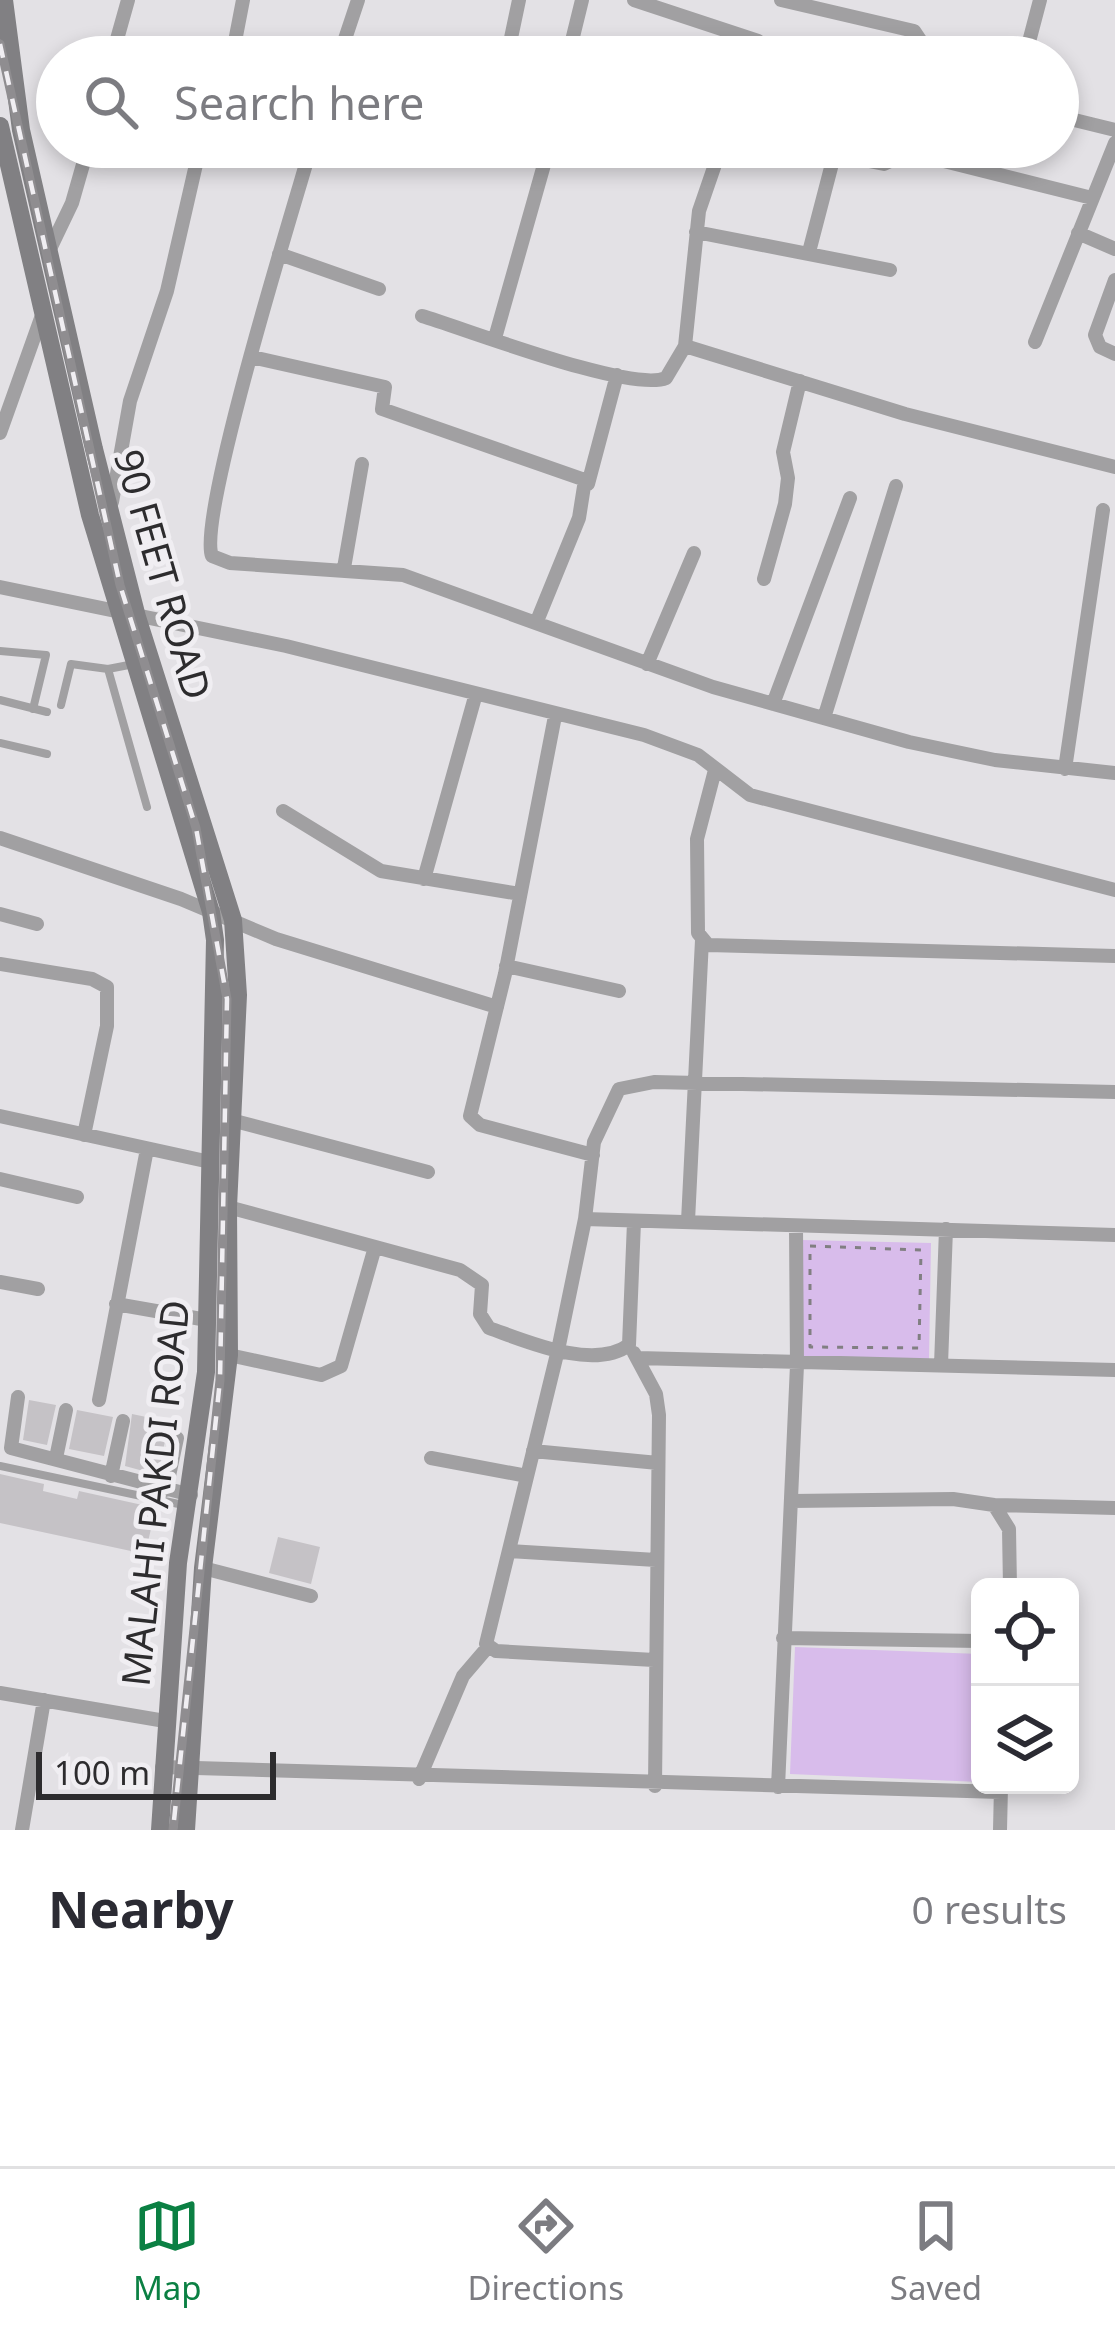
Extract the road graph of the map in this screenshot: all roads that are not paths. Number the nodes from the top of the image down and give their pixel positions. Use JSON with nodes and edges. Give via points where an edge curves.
{"nodes":[{"id":1,"x":4,"y":0,"type":"edge"},
{"id":2,"x":128,"y":0,"type":"edge"},
{"id":3,"x":243,"y":0,"type":"edge"},
{"id":4,"x":358,"y":0,"type":"edge"},
{"id":5,"x":519,"y":0,"type":"edge"},
{"id":6,"x":582,"y":0,"type":"edge"},
{"id":7,"x":634,"y":0,"type":"edge"},
{"id":8,"x":781,"y":0,"type":"edge"},
{"id":9,"x":870,"y":0,"type":"edge"},
{"id":10,"x":1040,"y":0,"type":"edge"},
{"id":11,"x":867,"y":18,"type":"junction"},
{"id":12,"x":118,"y":36,"type":"edge"},
{"id":13,"x":236,"y":36,"type":"edge"},
{"id":14,"x":346,"y":36,"type":"edge"},
{"id":15,"x":512,"y":36,"type":"edge"},
{"id":16,"x":573,"y":36,"type":"edge"},
{"id":17,"x":743,"y":36,"type":"edge"},
{"id":18,"x":917,"y":36,"type":"edge"},
{"id":19,"x":1031,"y":36,"type":"edge"},
{"id":20,"x":1079,"y":121,"type":"edge"},
{"id":21,"x":0,"y":126,"type":"edge"},
{"id":22,"x":1115,"y":130,"type":"edge"},
{"id":23,"x":1115,"y":143,"type":"edge"},
{"id":24,"x":82,"y":168,"type":"edge"},
{"id":25,"x":195,"y":168,"type":"edge"},
{"id":26,"x":305,"y":168,"type":"edge"},
{"id":27,"x":542,"y":168,"type":"edge"},
{"id":28,"x":715,"y":168,"type":"edge"},
{"id":29,"x":831,"y":168,"type":"edge"},
{"id":30,"x":977,"y":168,"type":"edge"},
{"id":31,"x":1092,"y":198,"type":"junction"},
{"id":32,"x":696,"y":232,"type":"junction"},
{"id":33,"x":1078,"y":233,"type":"junction"},
{"id":34,"x":1115,"y":249,"type":"edge"},
{"id":35,"x":809,"y":252,"type":"junction"},
{"id":36,"x":279,"y":254,"type":"junction"},
{"id":37,"x":48,"y":256,"type":"junction"},
{"id":38,"x":890,"y":270,"type":"dead end"},
{"id":39,"x":1115,"y":280,"type":"edge"},
{"id":40,"x":380,"y":289,"type":"dead end"},
{"id":41,"x":422,"y":316,"type":"dead end"},
{"id":42,"x":40,"y":318,"type":"junction"},
{"id":43,"x":494,"y":338,"type":"junction"},
{"id":44,"x":1035,"y":342,"type":"dead end"},
{"id":45,"x":686,"y":346,"type":"junction"},
{"id":46,"x":1115,"y":355,"type":"edge"},
{"id":47,"x":252,"y":357,"type":"junction"},
{"id":48,"x":617,"y":375,"type":"junction"},
{"id":49,"x":800,"y":381,"type":"junction"},
{"id":50,"x":0,"y":433,"type":"edge"},
{"id":51,"x":362,"y":464,"type":"dead end"},
{"id":52,"x":1115,"y":467,"type":"edge"},
{"id":53,"x":588,"y":484,"type":"junction"},
{"id":54,"x":896,"y":486,"type":"dead end"},
{"id":55,"x":850,"y":498,"type":"dead end"},
{"id":56,"x":111,"y":506,"type":"junction"},
{"id":57,"x":1103,"y":510,"type":"dead end"},
{"id":58,"x":694,"y":553,"type":"dead end"},
{"id":59,"x":344,"y":568,"type":"junction"},
{"id":60,"x":764,"y":580,"type":"dead end"},
{"id":61,"x":0,"y":586,"type":"edge"},
{"id":62,"x":127,"y":615,"type":"junction"},
{"id":63,"x":537,"y":621,"type":"junction"},
{"id":64,"x":0,"y":651,"type":"edge"},
{"id":65,"x":134,"y":664,"type":"junction"},
{"id":66,"x":647,"y":664,"type":"junction"},
{"id":67,"x":108,"y":669,"type":"junction"},
{"id":68,"x":475,"y":697,"type":"junction"},
{"id":69,"x":0,"y":700,"type":"edge"},
{"id":70,"x":773,"y":704,"type":"junction"},
{"id":71,"x":61,"y":705,"type":"dead end"},
{"id":72,"x":33,"y":709,"type":"junction"},
{"id":73,"x":47,"y":712,"type":"dead end"},
{"id":74,"x":555,"y":716,"type":"junction"},
{"id":75,"x":824,"y":718,"type":"junction"},
{"id":76,"x":0,"y":742,"type":"edge"},
{"id":77,"x":160,"y":748,"type":"junction"},
{"id":78,"x":47,"y":754,"type":"dead end"},
{"id":79,"x":132,"y":754,"type":"junction"},
{"id":80,"x":1065,"y":769,"type":"junction"},
{"id":81,"x":715,"y":770,"type":"junction"},
{"id":82,"x":1115,"y":773,"type":"edge"},
{"id":83,"x":147,"y":807,"type":"dead end"},
{"id":84,"x":283,"y":812,"type":"dead end"},
{"id":85,"x":0,"y":838,"type":"edge"},
{"id":86,"x":424,"y":879,"type":"junction"},
{"id":87,"x":1115,"y":890,"type":"edge"},
{"id":88,"x":520,"y":894,"type":"junction"},
{"id":89,"x":211,"y":912,"type":"junction"},
{"id":90,"x":0,"y":914,"type":"edge"},
{"id":91,"x":232,"y":920,"type":"junction"},
{"id":92,"x":37,"y":924,"type":"dead end"},
{"id":93,"x":702,"y":940,"type":"junction"},
{"id":94,"x":1115,"y":956,"type":"edge"},
{"id":95,"x":0,"y":964,"type":"edge"},
{"id":96,"x":506,"y":966,"type":"junction"},
{"id":97,"x":619,"y":991,"type":"dead end"},
{"id":98,"x":497,"y":1007,"type":"junction"},
{"id":99,"x":695,"y":1083,"type":"junction"},
{"id":100,"x":1115,"y":1092,"type":"edge"},
{"id":101,"x":0,"y":1116,"type":"edge"},
{"id":102,"x":231,"y":1120,"type":"junction"},
{"id":103,"x":84,"y":1135,"type":"junction"},
{"id":104,"x":147,"y":1148,"type":"junction"},
{"id":105,"x":592,"y":1155,"type":"junction"},
{"id":106,"x":220,"y":1164,"type":"junction"},
{"id":107,"x":428,"y":1172,"type":"dead end"},
{"id":108,"x":0,"y":1179,"type":"edge"},
{"id":109,"x":77,"y":1197,"type":"dead end"},
{"id":110,"x":228,"y":1207,"type":"junction"},
{"id":111,"x":585,"y":1219,"type":"junction"},
{"id":112,"x":688,"y":1221,"type":"junction"},
{"id":113,"x":634,"y":1222,"type":"junction"},
{"id":114,"x":796,"y":1227,"type":"junction"},
{"id":115,"x":946,"y":1229,"type":"junction"},
{"id":116,"x":1115,"y":1235,"type":"edge"},
{"id":117,"x":375,"y":1247,"type":"junction"},
{"id":118,"x":0,"y":1282,"type":"edge"},
{"id":119,"x":208,"y":1288,"type":"junction"},
{"id":120,"x":229,"y":1288,"type":"junction"},
{"id":121,"x":38,"y":1289,"type":"dead end"},
{"id":122,"x":116,"y":1304,"type":"junction"},
{"id":123,"x":207,"y":1320,"type":"junction"},
{"id":124,"x":558,"y":1350,"type":"junction"},
{"id":125,"x":633,"y":1352,"type":"junction"},
{"id":126,"x":229,"y":1355,"type":"junction"},
{"id":127,"x":797,"y":1365,"type":"junction"},
{"id":128,"x":941,"y":1366,"type":"junction"},
{"id":129,"x":1115,"y":1370,"type":"edge"},
{"id":130,"x":18,"y":1397,"type":"dead end"},
{"id":131,"x":99,"y":1400,"type":"dead end"},
{"id":132,"x":67,"y":1410,"type":"dead end"},
{"id":133,"x":122,"y":1421,"type":"dead end"},
{"id":134,"x":177,"y":1438,"type":"dead end"},
{"id":135,"x":533,"y":1451,"type":"junction"},
{"id":136,"x":56,"y":1458,"type":"junction"},
{"id":137,"x":431,"y":1458,"type":"dead end"},
{"id":138,"x":658,"y":1463,"type":"junction"},
{"id":139,"x":0,"y":1466,"type":"edge"},
{"id":140,"x":111,"y":1476,"type":"junction"},
{"id":141,"x":527,"y":1476,"type":"junction"},
{"id":142,"x":166,"y":1490,"type":"junction"},
{"id":143,"x":190,"y":1501,"type":"junction"},
{"id":144,"x":792,"y":1501,"type":"junction"},
{"id":145,"x":994,"y":1505,"type":"junction"},
{"id":146,"x":1115,"y":1508,"type":"edge"},
{"id":147,"x":509,"y":1551,"type":"junction"},
{"id":148,"x":656,"y":1559,"type":"junction"},
{"id":149,"x":203,"y":1568,"type":"junction"},
{"id":150,"x":1010,"y":1578,"type":"edge"},
{"id":151,"x":311,"y":1596,"type":"dead end"},
{"id":152,"x":783,"y":1638,"type":"junction"},
{"id":153,"x":971,"y":1641,"type":"edge"},
{"id":154,"x":488,"y":1648,"type":"junction"},
{"id":155,"x":654,"y":1660,"type":"junction"},
{"id":156,"x":0,"y":1693,"type":"edge"},
{"id":157,"x":44,"y":1700,"type":"junction"},
{"id":158,"x":165,"y":1721,"type":"junction"},
{"id":159,"x":162,"y":1767,"type":"junction"},
{"id":160,"x":190,"y":1769,"type":"junction"},
{"id":161,"x":419,"y":1779,"type":"junction"},
{"id":162,"x":655,"y":1786,"type":"junction"},
{"id":163,"x":778,"y":1787,"type":"junction"},
{"id":164,"x":971,"y":1788,"type":"edge"},
{"id":165,"x":1001,"y":1794,"type":"edge"},
{"id":166,"x":22,"y":1830,"type":"edge"},
{"id":167,"x":160,"y":1830,"type":"edge"},
{"id":168,"x":185,"y":1830,"type":"edge"},
{"id":169,"x":1000,"y":1830,"type":"edge"}],
"edges":[{"from":1,"to":37,"type":"main road","name":"90 FEET ROAD"},
{"from":2,"to":12,"type":"street"},
{"from":3,"to":13,"type":"street"},
{"from":4,"to":14,"type":"street"},
{"from":5,"to":15,"type":"street"},
{"from":6,"to":16,"type":"street"},
{"from":7,"to":17,"type":"street"},
{"from":8,"to":11,"type":"street"},
{"from":9,"to":11,"type":"street"},
{"from":10,"to":19,"type":"street"},
{"from":11,"to":18,"type":"street"},
{"from":20,"to":22,"type":"street"},
{"from":21,"to":42,"type":"main road","name":"90 FEET ROAD"},
{"from":23,"to":31,"type":"street"},
{"from":24,"to":37,"type":"street"},
{"from":25,"to":56,"type":"street","via":[[130,401]]},
{"from":26,"to":36,"type":"street"},
{"from":27,"to":43,"type":"street"},
{"from":28,"to":32,"type":"street"},
{"from":29,"to":35,"type":"street"},
{"from":30,"to":31,"type":"street"},
{"from":31,"to":33,"type":"street"},
{"from":32,"to":35,"type":"street"},
{"from":32,"to":45,"type":"street"},
{"from":33,"to":34,"type":"street"},
{"from":33,"to":44,"type":"street"},
{"from":35,"to":38,"type":"street"},
{"from":36,"to":40,"type":"street"},
{"from":36,"to":47,"type":"street"},
{"from":37,"to":56,"type":"main road","name":"90 FEET ROAD"},
{"from":39,"to":46,"type":"street","via":[[1095,335]]},
{"from":41,"to":43,"type":"street"},
{"from":42,"to":50,"type":"street"},
{"from":42,"to":62,"type":"main road","name":"90 FEET ROAD"},
{"from":43,"to":48,"type":"street"},
{"from":45,"to":48,"type":"street","via":[[666,378]]},
{"from":45,"to":49,"type":"street"},
{"from":47,"to":53,"type":"street","via":[[385,387],[382,410]]},
{"from":47,"to":59,"type":"street","via":[[212,513],[212,556]]},
{"from":48,"to":53,"type":"street"},
{"from":49,"to":52,"type":"street"},
{"from":49,"to":60,"type":"street","via":[[783,452],[785,504]]},
{"from":51,"to":59,"type":"street"},
{"from":53,"to":63,"type":"street"},
{"from":54,"to":75,"type":"street"},
{"from":55,"to":70,"type":"street"},
{"from":56,"to":62,"type":"main road","name":"90 FEET ROAD"},
{"from":57,"to":80,"type":"street"},
{"from":58,"to":66,"type":"street"},
{"from":59,"to":63,"type":"street","via":[[420,579]]},
{"from":61,"to":62,"type":"street"},
{"from":62,"to":65,"type":"main road","name":"90 FEET ROAD"},
{"from":62,"to":68,"type":"street","via":[[286,646]]},
{"from":62,"to":91,"type":"main road","name":"90 FEET ROAD"},
{"from":63,"to":66,"type":"street"},
{"from":64,"to":72,"type":"lane","via":[[46,656]]},
{"from":65,"to":67,"type":"lane"},
{"from":65,"to":77,"type":"main road","name":"90 FEET ROAD"},
{"from":66,"to":70,"type":"street"},
{"from":67,"to":71,"type":"lane","via":[[70,664]]},
{"from":67,"to":79,"type":"lane"},
{"from":68,"to":74,"type":"street"},
{"from":68,"to":86,"type":"street"},
{"from":69,"to":72,"type":"lane"},
{"from":70,"to":75,"type":"street"},
{"from":72,"to":73,"type":"lane"},
{"from":74,"to":81,"type":"street","via":[[666,741]]},
{"from":74,"to":88,"type":"street"},
{"from":75,"to":80,"type":"street","via":[[960,754]]},
{"from":76,"to":78,"type":"lane"},
{"from":77,"to":79,"type":"lane"},
{"from":77,"to":89,"type":"main road","name":"90 FEET ROAD"},
{"from":79,"to":83,"type":"lane"},
{"from":80,"to":82,"type":"street"},
{"from":81,"to":87,"type":"street","via":[[770,801]]},
{"from":81,"to":93,"type":"street","via":[[697,839]]},
{"from":84,"to":86,"type":"street","via":[[366,865]]},
{"from":85,"to":89,"type":"street"},
{"from":86,"to":88,"type":"street"},
{"from":88,"to":96,"type":"street"},
{"from":89,"to":91,"type":"street"},
{"from":89,"to":106,"type":"main road","name":"90 FEET ROAD"},
{"from":90,"to":92,"type":"street"},
{"from":91,"to":98,"type":"street"},
{"from":91,"to":102,"type":"main road","name":"90 FEET ROAD","via":[[238,995]]},
{"from":93,"to":94,"type":"street","via":[[723,948]]},
{"from":93,"to":99,"type":"street"},
{"from":95,"to":103,"type":"street","via":[[107,987]]},
{"from":96,"to":97,"type":"street"},
{"from":96,"to":98,"type":"street"},
{"from":98,"to":105,"type":"street","via":[[471,1100],[474,1122]]},
{"from":99,"to":100,"type":"street"},
{"from":99,"to":105,"type":"street","via":[[619,1089]]},
{"from":99,"to":112,"type":"street"},
{"from":101,"to":103,"type":"street"},
{"from":102,"to":106,"type":"main road","name":"90 FEET ROAD"},
{"from":102,"to":107,"type":"street"},
{"from":103,"to":104,"type":"street"},
{"from":104,"to":106,"type":"street"},
{"from":104,"to":122,"type":"street"},
{"from":105,"to":111,"type":"street"},
{"from":106,"to":110,"type":"main road","name":"MALAHI PAKDI ROAD"},
{"from":106,"to":119,"type":"main road","name":"MALAHI PAKDI ROAD"},
{"from":108,"to":109,"type":"street"},
{"from":110,"to":117,"type":"street"},
{"from":110,"to":120,"type":"main road","name":"MALAHI PAKDI ROAD"},
{"from":111,"to":113,"type":"street"},
{"from":111,"to":124,"type":"street"},
{"from":112,"to":113,"type":"street"},
{"from":112,"to":114,"type":"street"},
{"from":113,"to":125,"type":"street"},
{"from":114,"to":115,"type":"street"},
{"from":114,"to":127,"type":"street"},
{"from":115,"to":116,"type":"street"},
{"from":115,"to":128,"type":"street"},
{"from":117,"to":124,"type":"street","via":[[471,1275],[482,1285],[480,1314],[489,1328]]},
{"from":117,"to":126,"type":"street","via":[[340,1366],[321,1375]]},
{"from":118,"to":121,"type":"street"},
{"from":119,"to":120,"type":"main road"},
{"from":119,"to":123,"type":"main road","name":"MALAHI PAKDI ROAD"},
{"from":120,"to":126,"type":"main road","name":"MALAHI PAKDI ROAD"},
{"from":122,"to":123,"type":"street"},
{"from":122,"to":131,"type":"street"},
{"from":123,"to":143,"type":"main road","name":"MALAHI PAKDI ROAD"},
{"from":124,"to":125,"type":"street"},
{"from":124,"to":135,"type":"street"},
{"from":125,"to":127,"type":"street"},
{"from":125,"to":138,"type":"street","via":[[656,1394]]},
{"from":126,"to":149,"type":"main road","name":"MALAHI PAKDI ROAD"},
{"from":127,"to":128,"type":"street"},
{"from":127,"to":144,"type":"street"},
{"from":128,"to":129,"type":"street"},
{"from":130,"to":136,"type":"street","via":[[10,1447]]},
{"from":132,"to":136,"type":"street"},
{"from":133,"to":140,"type":"street"},
{"from":134,"to":142,"type":"street"},
{"from":135,"to":138,"type":"street"},
{"from":135,"to":141,"type":"street"},
{"from":136,"to":140,"type":"street"},
{"from":137,"to":141,"type":"street"},
{"from":138,"to":148,"type":"street"},
{"from":139,"to":143,"type":"lane"},
{"from":140,"to":142,"type":"street"},
{"from":141,"to":147,"type":"street"},
{"from":142,"to":143,"type":"street"},
{"from":143,"to":158,"type":"main road","name":"MALAHI PAKDI ROAD"},
{"from":144,"to":145,"type":"street"},
{"from":144,"to":152,"type":"street"},
{"from":145,"to":146,"type":"street"},
{"from":145,"to":150,"type":"street","via":[[1010,1529]]},
{"from":147,"to":148,"type":"street"},
{"from":147,"to":154,"type":"street"},
{"from":148,"to":155,"type":"street"},
{"from":149,"to":151,"type":"street"},
{"from":149,"to":160,"type":"main road","name":"MALAHI PAKDI ROAD"},
{"from":152,"to":153,"type":"street"},
{"from":152,"to":163,"type":"street"},
{"from":154,"to":155,"type":"street"},
{"from":154,"to":161,"type":"street","via":[[463,1676]]},
{"from":155,"to":162,"type":"street"},
{"from":156,"to":157,"type":"street"},
{"from":157,"to":158,"type":"street"},
{"from":157,"to":166,"type":"street"},
{"from":158,"to":159,"type":"main road","name":"MALAHI PAKDI ROAD"},
{"from":159,"to":160,"type":"street"},
{"from":159,"to":167,"type":"main road","name":"MALAHI PAKDI ROAD"},
{"from":160,"to":161,"type":"street"},
{"from":160,"to":168,"type":"main road","name":"MALAHI PAKDI ROAD"},
{"from":161,"to":162,"type":"street"},
{"from":162,"to":163,"type":"street"},
{"from":163,"to":164,"type":"street"},
{"from":165,"to":169,"type":"street"}]}
